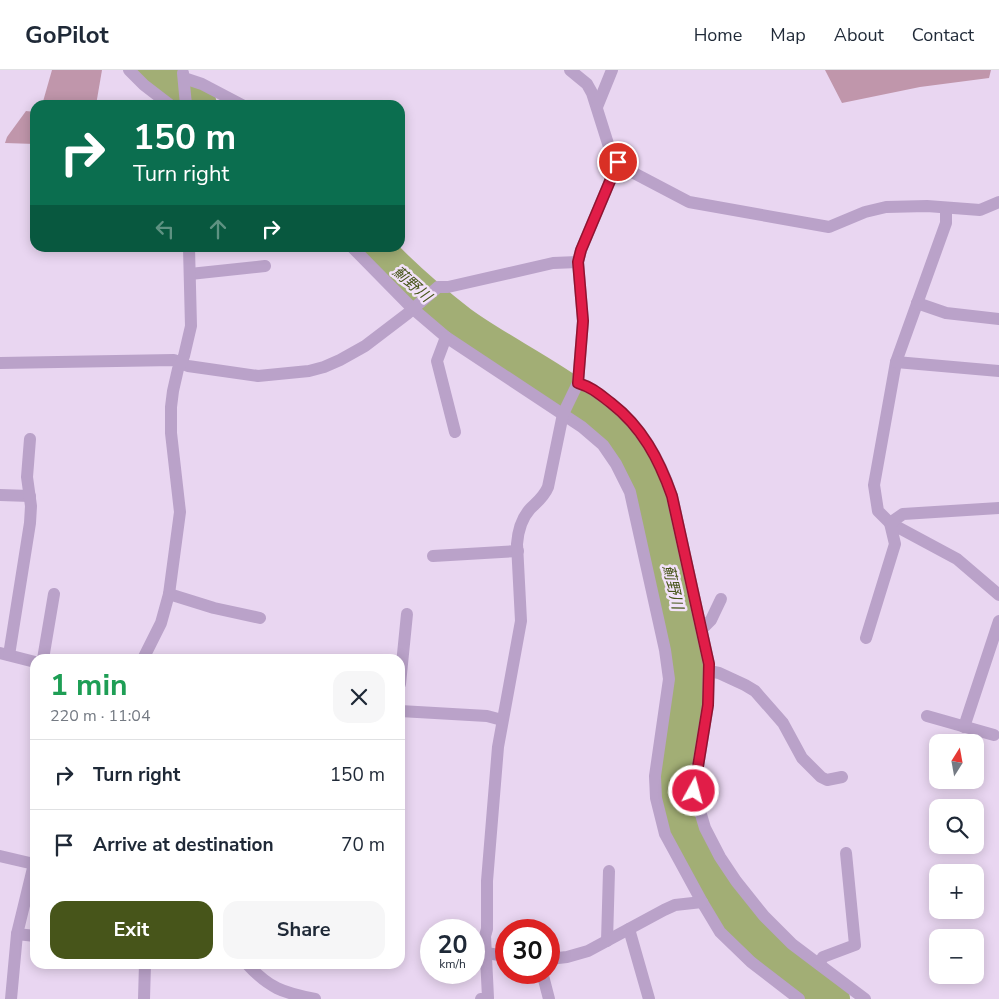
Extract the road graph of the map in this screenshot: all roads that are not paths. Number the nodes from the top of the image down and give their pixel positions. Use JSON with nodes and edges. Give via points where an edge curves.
{"nodes":[{"id":1,"x":129,"y":70,"type":"edge"},
{"id":2,"x":570,"y":70,"type":"edge"},
{"id":3,"x":612,"y":70,"type":"edge"},
{"id":4,"x":183,"y":74,"type":"edge"},
{"id":5,"x":164,"y":100,"type":"edge"},
{"id":6,"x":186,"y":100,"type":"edge"},
{"id":7,"x":232,"y":100,"type":"edge"},
{"id":8,"x":597,"y":107,"type":"junction"},
{"id":9,"x":618,"y":162,"type":"junction"},
{"id":10,"x":999,"y":202,"type":"edge"},
{"id":11,"x":946,"y":208,"type":"junction"},
{"id":12,"x":189,"y":252,"type":"edge"},
{"id":13,"x":357,"y":252,"type":"edge"},
{"id":14,"x":578,"y":262,"type":"junction"},
{"id":15,"x":264,"y":266,"type":"dead end"},
{"id":16,"x":190,"y":274,"type":"junction"},
{"id":17,"x":917,"y":303,"type":"junction"},
{"id":18,"x":412,"y":308,"type":"junction"},
{"id":19,"x":999,"y":319,"type":"edge"},
{"id":20,"x":446,"y":338,"type":"junction"},
{"id":21,"x":896,"y":362,"type":"junction"},
{"id":22,"x":0,"y":363,"type":"edge"},
{"id":23,"x":181,"y":363,"type":"junction"},
{"id":24,"x":999,"y":371,"type":"edge"},
{"id":25,"x":578,"y":383,"type":"junction"},
{"id":26,"x":563,"y":414,"type":"junction"},
{"id":27,"x":455,"y":432,"type":"dead end"},
{"id":28,"x":30,"y":439,"type":"dead end"},
{"id":29,"x":0,"y":495,"type":"edge"},
{"id":30,"x":30,"y":496,"type":"junction"},
{"id":31,"x":999,"y":508,"type":"edge"},
{"id":32,"x":890,"y":523,"type":"junction"},
{"id":33,"x":518,"y":551,"type":"junction"},
{"id":34,"x":433,"y":556,"type":"dead end"},
{"id":35,"x":54,"y":594,"type":"dead end"},
{"id":36,"x":169,"y":594,"type":"junction"},
{"id":37,"x":999,"y":595,"type":"edge"},
{"id":38,"x":721,"y":599,"type":"dead end"},
{"id":39,"x":407,"y":614,"type":"dead end"},
{"id":40,"x":260,"y":618,"type":"dead end"},
{"id":41,"x":999,"y":621,"type":"edge"},
{"id":42,"x":702,"y":629,"type":"junction"},
{"id":43,"x":866,"y":638,"type":"dead end"},
{"id":44,"x":4,"y":654,"type":"edge"},
{"id":45,"x":44,"y":654,"type":"edge"},
{"id":46,"x":146,"y":654,"type":"edge"},
{"id":47,"x":403,"y":654,"type":"edge"},
{"id":48,"x":30,"y":661,"type":"edge"},
{"id":49,"x":709,"y":671,"type":"junction"},
{"id":50,"x":405,"y":711,"type":"edge"},
{"id":51,"x":927,"y":716,"type":"dead end"},
{"id":52,"x":502,"y":720,"type":"junction"},
{"id":53,"x":964,"y":727,"type":"junction"},
{"id":54,"x":994,"y":735,"type":"dead end"},
{"id":55,"x":842,"y":777,"type":"dead end"},
{"id":56,"x":846,"y":853,"type":"dead end"},
{"id":57,"x":0,"y":856,"type":"edge"},
{"id":58,"x":30,"y":861,"type":"edge"},
{"id":59,"x":609,"y":870,"type":"dead end"},
{"id":60,"x":30,"y":879,"type":"edge"},
{"id":61,"x":702,"y":902,"type":"junction"},
{"id":62,"x":630,"y":929,"type":"junction"},
{"id":63,"x":17,"y":934,"type":"junction"},
{"id":64,"x":30,"y":935,"type":"edge"},
{"id":65,"x":607,"y":941,"type":"junction"},
{"id":66,"x":486,"y":953,"type":"junction"},
{"id":67,"x":495,"y":954,"type":"edge"},
{"id":68,"x":560,"y":958,"type":"edge"},
{"id":69,"x":819,"y":964,"type":"junction"},
{"id":70,"x":145,"y":969,"type":"edge"},
{"id":71,"x":252,"y":969,"type":"edge"},
{"id":72,"x":545,"y":984,"type":"edge"},
{"id":73,"x":293,"y":997,"type":"edge"},
{"id":74,"x":794,"y":998,"type":"edge"},
{"id":75,"x":11,"y":999,"type":"edge"},
{"id":76,"x":144,"y":999,"type":"edge"},
{"id":77,"x":315,"y":999,"type":"edge"},
{"id":78,"x":481,"y":999,"type":"edge"},
{"id":79,"x":549,"y":999,"type":"edge"},
{"id":80,"x":649,"y":999,"type":"edge"},
{"id":81,"x":865,"y":999,"type":"edge"}],
"edges":[{"from":1,"to":5,"type":"street"},
{"from":2,"to":8,"type":"street","via":[[587,84]]},
{"from":3,"to":8,"type":"street"},
{"from":4,"to":6,"type":"street"},
{"from":4,"to":7,"type":"street"},
{"from":8,"to":9,"type":"street","via":[[610,150]]},
{"from":9,"to":11,"type":"street","via":[[689,202],[829,228],[865,212],[886,207]]},
{"from":9,"to":14,"type":"street"},
{"from":10,"to":11,"type":"street","via":[[980,210]]},
{"from":11,"to":17,"type":"street","via":[[946,223]]},
{"from":12,"to":16,"type":"street"},
{"from":13,"to":18,"type":"street"},
{"from":14,"to":18,"type":"street","via":[[553,263],[438,287]]},
{"from":14,"to":25,"type":"street","via":[[583,321]]},
{"from":15,"to":16,"type":"street"},
{"from":16,"to":23,"type":"street","via":[[190,326]]},
{"from":17,"to":19,"type":"street","via":[[946,312]]},
{"from":17,"to":21,"type":"street"},
{"from":18,"to":20,"type":"street"},
{"from":18,"to":23,"type":"street","via":[[365,346],[340,360],[310,370],[258,376]]},
{"from":20,"to":26,"type":"street"},
{"from":20,"to":27,"type":"street","via":[[437,361]]},
{"from":21,"to":24,"type":"street"},
{"from":21,"to":32,"type":"street","via":[[874,485],[878,511]]},
{"from":22,"to":23,"type":"street","via":[[174,360]]},
{"from":23,"to":36,"type":"street","via":[[171,407],[171,442],[180,512]]},
{"from":25,"to":26,"type":"street"},
{"from":25,"to":42,"type":"street","via":[[592,388],[627,416],[656,458],[672,496]]},
{"from":26,"to":33,"type":"street","via":[[548,487],[520,525]]},
{"from":26,"to":61,"type":"street","via":[[603,445],[630,492],[669,679],[657,755],[656,798],[665,834]]},
{"from":28,"to":30,"type":"street","via":[[27,477]]},
{"from":29,"to":30,"type":"street"},
{"from":30,"to":44,"type":"street","via":[[30,523]]},
{"from":31,"to":32,"type":"street","via":[[903,514]]},
{"from":32,"to":37,"type":"street","via":[[957,559]]},
{"from":32,"to":43,"type":"street","via":[[895,544]]},
{"from":33,"to":34,"type":"street"},
{"from":33,"to":52,"type":"street","via":[[521,621]]},
{"from":35,"to":45,"type":"street"},
{"from":36,"to":40,"type":"street"},
{"from":36,"to":46,"type":"street","via":[[161,623]]},
{"from":38,"to":42,"type":"street","via":[[711,620]]},
{"from":39,"to":47,"type":"street"},
{"from":41,"to":53,"type":"street"},
{"from":42,"to":49,"type":"street"},
{"from":44,"to":48,"type":"street"},
{"from":49,"to":55,"type":"street","via":[[755,691],[783,723],[802,758],[821,777],[827,780]]},
{"from":49,"to":69,"type":"street","via":[[708,705],[694,791],[702,822],[720,857],[749,898],[792,944]]},
{"from":50,"to":52,"type":"street","via":[[487,716]]},
{"from":51,"to":53,"type":"street"},
{"from":52,"to":66,"type":"street","via":[[491,832]]},
{"from":53,"to":54,"type":"street"},
{"from":56,"to":69,"type":"street","via":[[856,945],[823,957]]},
{"from":57,"to":58,"type":"street"},
{"from":59,"to":65,"type":"street"},
{"from":60,"to":63,"type":"street"},
{"from":61,"to":62,"type":"street","via":[[675,905]]},
{"from":61,"to":74,"type":"street","via":[[720,932]]},
{"from":62,"to":65,"type":"street"},
{"from":62,"to":80,"type":"street"},
{"from":63,"to":64,"type":"street"},
{"from":63,"to":75,"type":"street"},
{"from":65,"to":68,"type":"street","via":[[588,951]]},
{"from":66,"to":67,"type":"street"},
{"from":66,"to":78,"type":"street","via":[[488,998]]},
{"from":69,"to":81,"type":"street"},
{"from":70,"to":76,"type":"street"},
{"from":71,"to":73,"type":"street","via":[[262,980]]},
{"from":72,"to":79,"type":"street"},
{"from":73,"to":77,"type":"street"}]}
